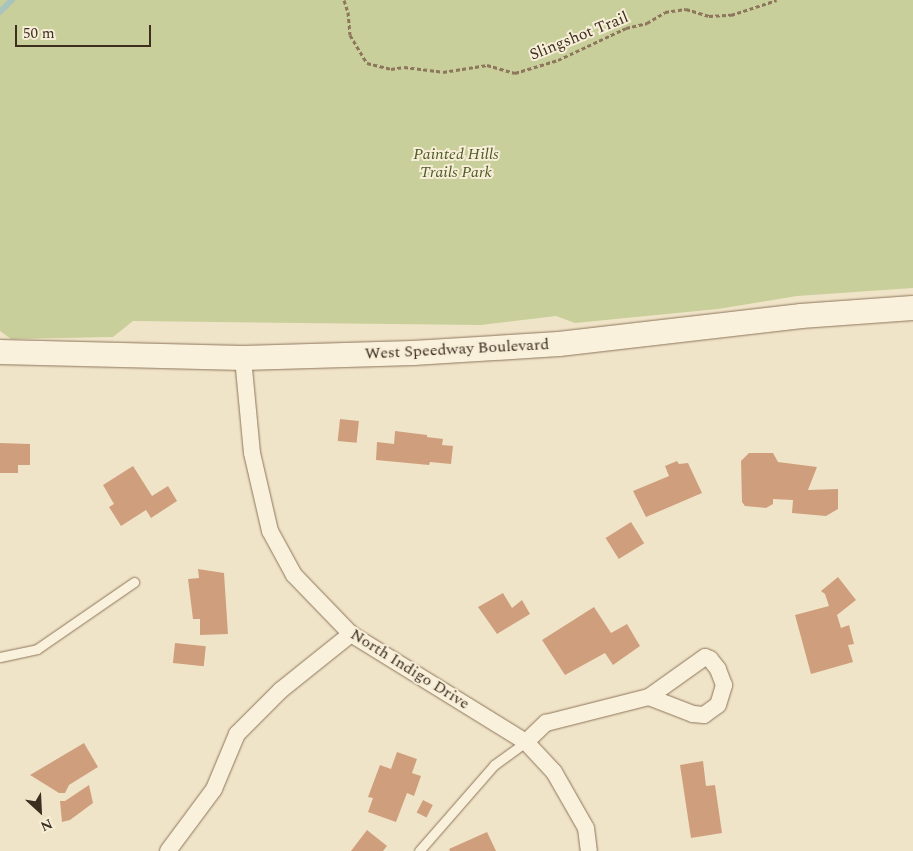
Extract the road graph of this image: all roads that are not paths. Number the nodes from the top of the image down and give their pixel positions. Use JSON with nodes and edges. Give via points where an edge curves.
{"nodes":[{"id":1,"x":913,"y":308,"type":"edge"},
{"id":2,"x":0,"y":352,"type":"edge"},
{"id":3,"x":243,"y":358,"type":"junction"},
{"id":4,"x":134,"y":582,"type":"dead end"},
{"id":5,"x":351,"y":634,"type":"junction"},
{"id":6,"x":0,"y":657,"type":"edge"},
{"id":7,"x":649,"y":697,"type":"dead end"},
{"id":8,"x":526,"y":742,"type":"junction"},
{"id":9,"x":168,"y":851,"type":"edge"},
{"id":10,"x":419,"y":851,"type":"edge"},
{"id":11,"x":589,"y":851,"type":"edge"}],
"edges":[{"from":1,"to":3,"type":"main road","name":"West Speedway Boulevard","via":[[801,316],[559,344],[413,353]]},
{"from":2,"to":3,"type":"main road","name":"West Speedway Boulevard"},
{"from":3,"to":5,"type":"street","name":"North Indigo Drive","via":[[252,453],[270,531],[294,575]]},
{"from":4,"to":6,"type":"lane","via":[[37,649]]},
{"from":5,"to":8,"type":"street","name":"North Indigo Drive"},
{"from":5,"to":9,"type":"street","via":[[281,690],[238,734],[214,789]]},
{"from":7,"to":8,"type":"street","via":[[546,723]]},
{"from":8,"to":10,"type":"lane","via":[[494,765]]},
{"from":8,"to":11,"type":"street","name":"North Indigo Drive","via":[[554,772],[586,828]]}]}
